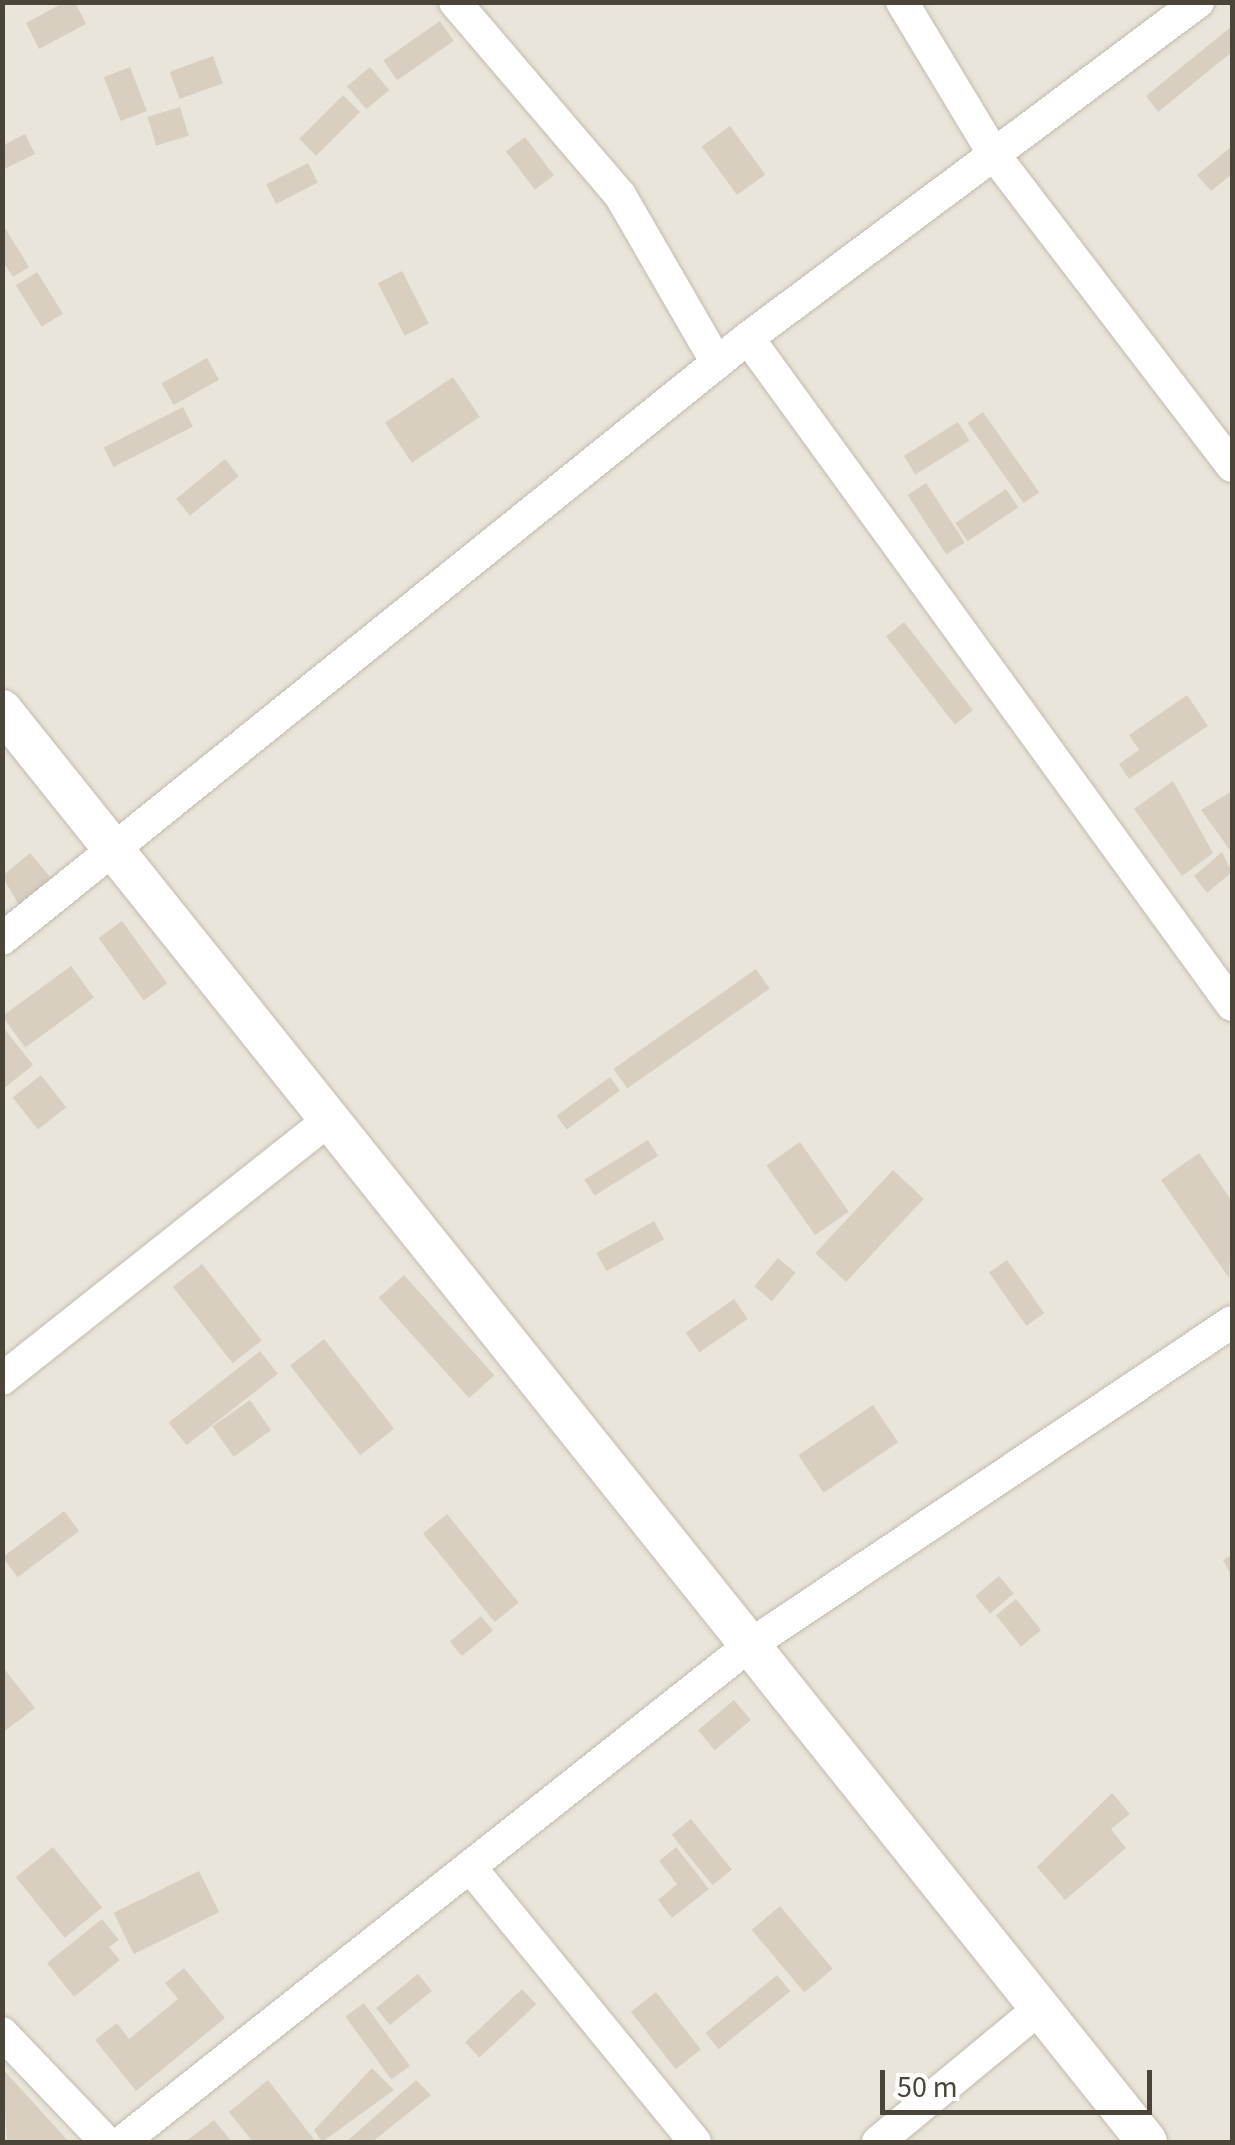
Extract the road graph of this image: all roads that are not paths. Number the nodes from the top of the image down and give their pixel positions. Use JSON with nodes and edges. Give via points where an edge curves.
{"nodes":[{"id":1,"x":455,"y":2,"type":"edge"},
{"id":2,"x":902,"y":2,"type":"edge"},
{"id":3,"x":1198,"y":2,"type":"edge"},
{"id":4,"x":996,"y":156,"type":"junction"},
{"id":5,"x":748,"y":338,"type":"junction"},
{"id":6,"x":716,"y":363,"type":"junction"},
{"id":7,"x":1232,"y":466,"type":"edge"},
{"id":8,"x":2,"y":710,"type":"edge"},
{"id":9,"x":113,"y":848,"type":"junction"},
{"id":10,"x":2,"y":940,"type":"edge"},
{"id":11,"x":1232,"y":1005,"type":"edge"},
{"id":12,"x":330,"y":1119,"type":"junction"},
{"id":13,"x":1232,"y":1322,"type":"edge"},
{"id":14,"x":2,"y":1379,"type":"edge"},
{"id":15,"x":750,"y":1645,"type":"junction"},
{"id":16,"x":470,"y":1867,"type":"junction"},
{"id":17,"x":1040,"y":2008,"type":"junction"},
{"id":18,"x":2,"y":2033,"type":"edge"},
{"id":19,"x":106,"y":2142,"type":"edge"},
{"id":20,"x":122,"y":2142,"type":"edge"},
{"id":21,"x":695,"y":2142,"type":"edge"},
{"id":22,"x":878,"y":2142,"type":"edge"},
{"id":23,"x":1147,"y":2142,"type":"edge"}],
"edges":[{"from":1,"to":6,"type":"street","via":[[620,196]]},
{"from":2,"to":4,"type":"street"},
{"from":3,"to":4,"type":"street"},
{"from":4,"to":5,"type":"street"},
{"from":4,"to":7,"type":"street"},
{"from":5,"to":6,"type":"street"},
{"from":5,"to":11,"type":"street","via":[[1010,688]]},
{"from":6,"to":9,"type":"street"},
{"from":8,"to":9,"type":"street"},
{"from":9,"to":10,"type":"street"},
{"from":9,"to":12,"type":"street"},
{"from":12,"to":14,"type":"street"},
{"from":12,"to":15,"type":"street"},
{"from":13,"to":15,"type":"street"},
{"from":15,"to":16,"type":"street"},
{"from":15,"to":17,"type":"street"},
{"from":16,"to":20,"type":"street"},
{"from":16,"to":21,"type":"street"},
{"from":17,"to":22,"type":"street"},
{"from":17,"to":23,"type":"street"},
{"from":18,"to":19,"type":"street"}]}
